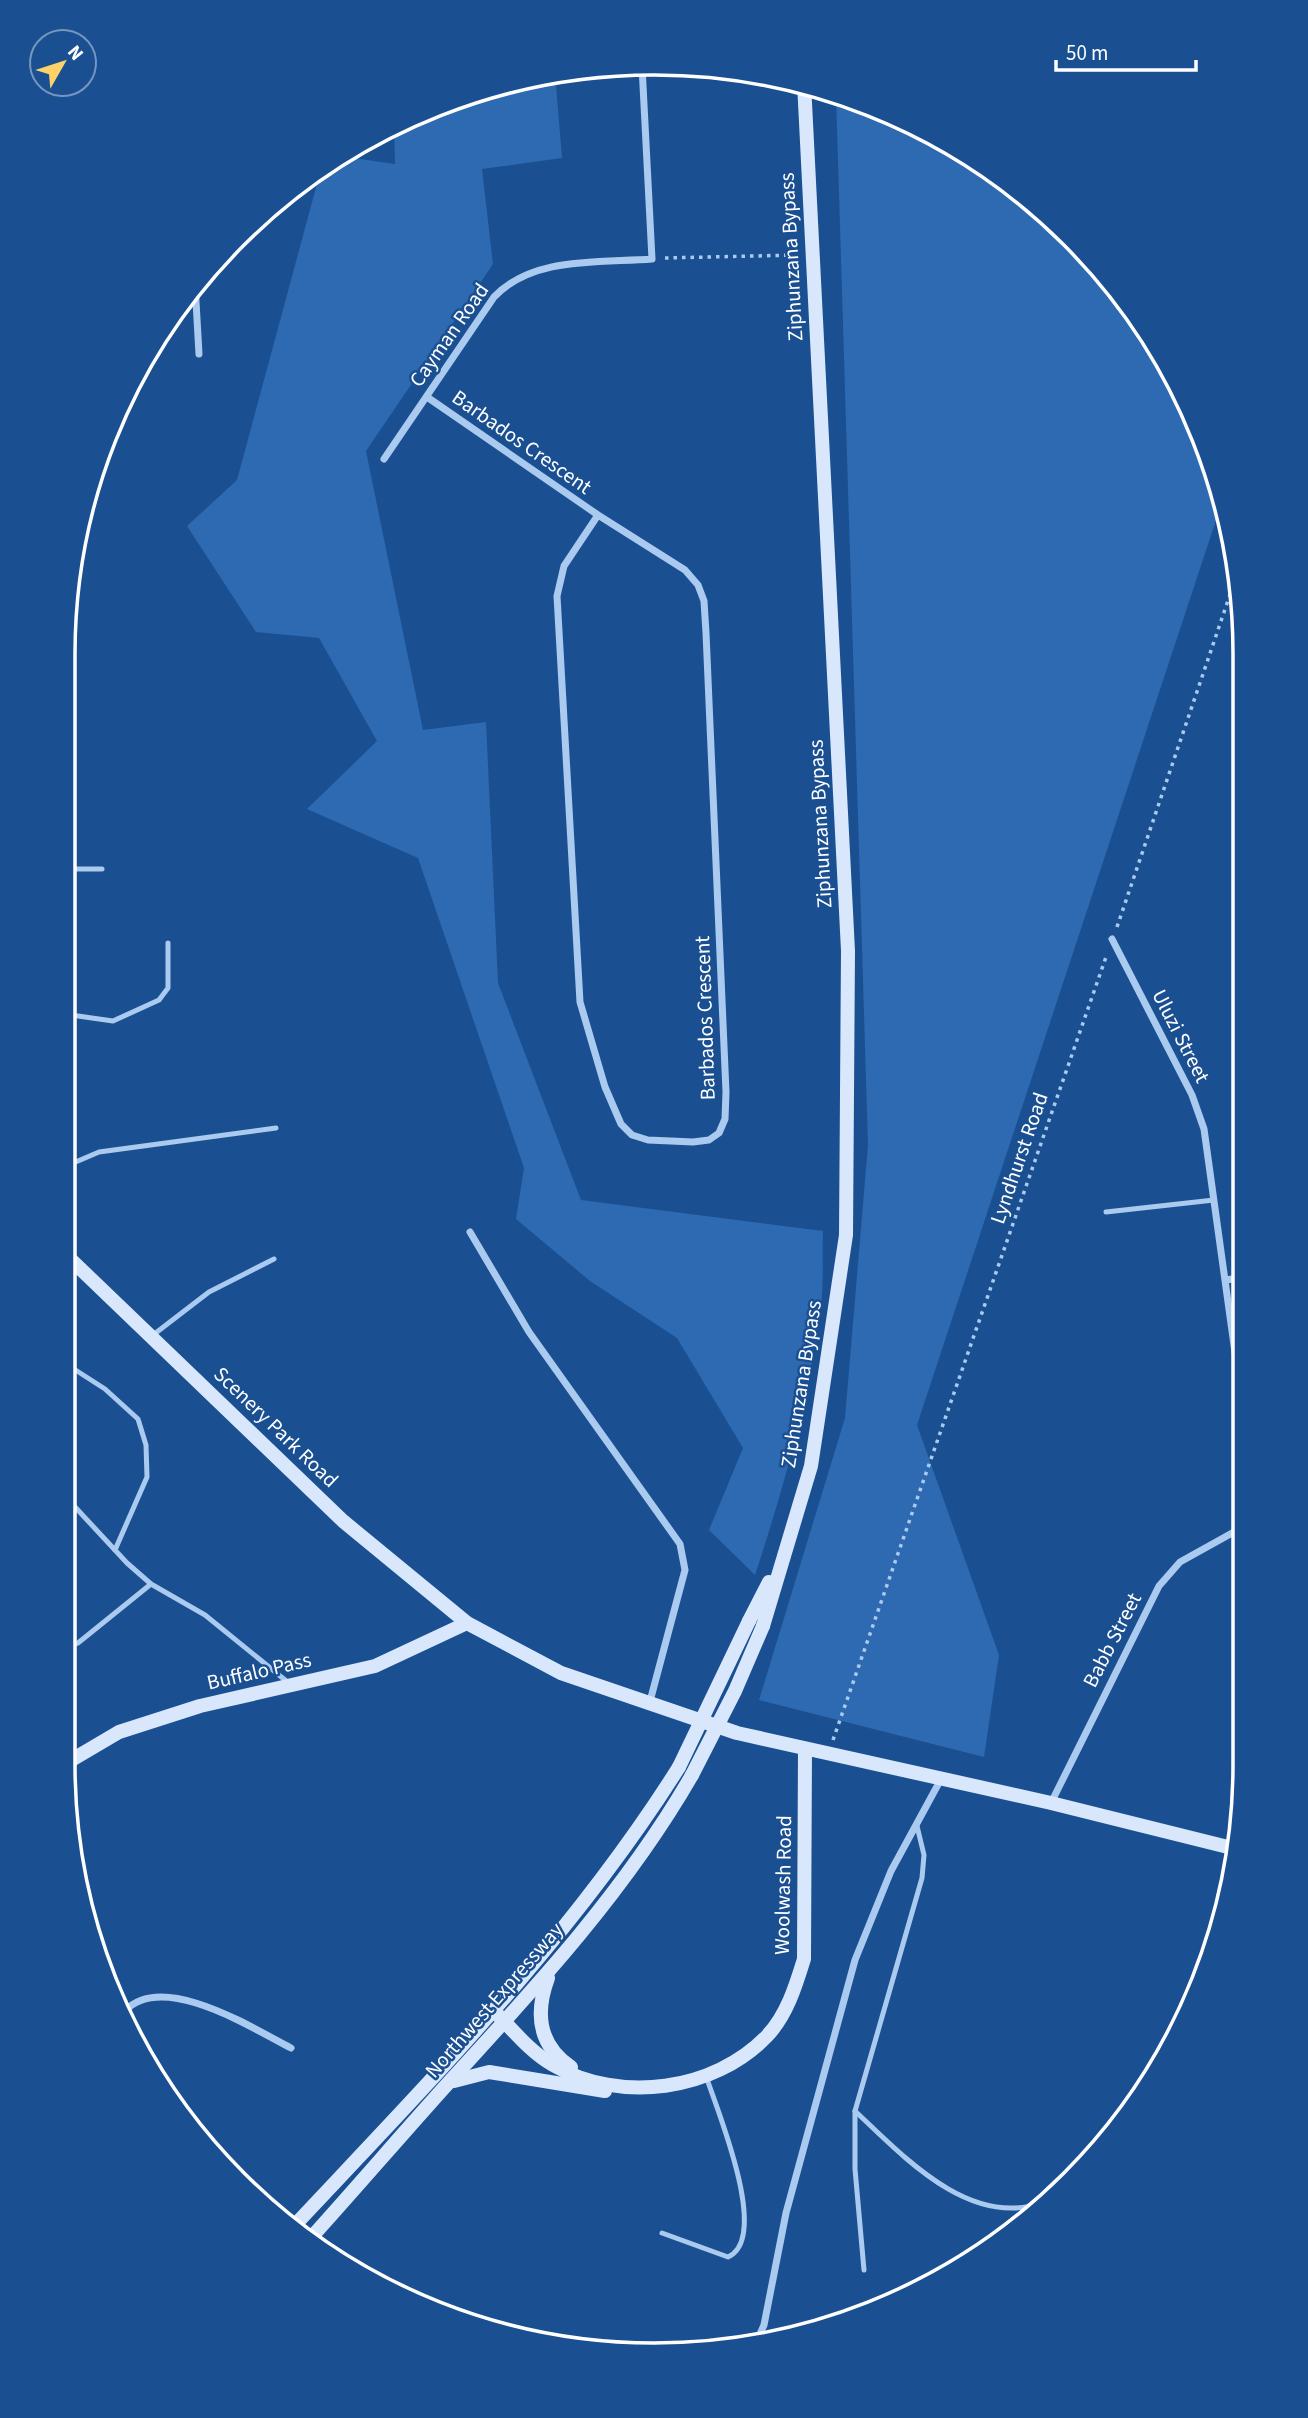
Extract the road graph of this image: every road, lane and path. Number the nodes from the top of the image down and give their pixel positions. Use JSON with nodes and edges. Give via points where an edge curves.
{"nodes":[{"id":1,"x":642,"y":75,"type":"edge"},
{"id":2,"x":805,"y":95,"type":"edge"},
{"id":3,"x":812,"y":254,"type":"junction"},
{"id":4,"x":652,"y":259,"type":"junction"},
{"id":5,"x":196,"y":301,"type":"edge"},
{"id":6,"x":199,"y":354,"type":"dead end"},
{"id":7,"x":427,"y":397,"type":"junction"},
{"id":8,"x":384,"y":460,"type":"dead end"},
{"id":9,"x":598,"y":515,"type":"junction"},
{"id":10,"x":1230,"y":595,"type":"edge"},
{"id":11,"x":75,"y":869,"type":"edge"},
{"id":12,"x":102,"y":869,"type":"dead end"},
{"id":13,"x":1112,"y":939,"type":"junction"},
{"id":14,"x":168,"y":943,"type":"dead end"},
{"id":15,"x":75,"y":1016,"type":"edge"},
{"id":16,"x":276,"y":1128,"type":"dead end"},
{"id":17,"x":75,"y":1162,"type":"edge"},
{"id":18,"x":1215,"y":1200,"type":"junction"},
{"id":19,"x":1106,"y":1212,"type":"dead end"},
{"id":20,"x":470,"y":1232,"type":"dead end"},
{"id":21,"x":274,"y":1259,"type":"dead end"},
{"id":22,"x":75,"y":1263,"type":"edge"},
{"id":23,"x":1233,"y":1279,"type":"edge"},
{"id":24,"x":1227,"y":1280,"type":"junction"},
{"id":25,"x":1233,"y":1329,"type":"edge"},
{"id":26,"x":151,"y":1337,"type":"junction"},
{"id":27,"x":75,"y":1370,"type":"edge"},
{"id":28,"x":75,"y":1507,"type":"edge"},
{"id":29,"x":1233,"y":1533,"type":"edge"},
{"id":30,"x":115,"y":1550,"type":"junction"},
{"id":31,"x":151,"y":1584,"type":"junction"},
{"id":32,"x":467,"y":1623,"type":"junction"},
{"id":33,"x":75,"y":1644,"type":"edge"},
{"id":34,"x":293,"y":1686,"type":"junction"},
{"id":35,"x":649,"y":1705,"type":"junction"},
{"id":36,"x":805,"y":1749,"type":"junction"},
{"id":37,"x":827,"y":1755,"type":"junction"},
{"id":38,"x":75,"y":1758,"type":"edge"},
{"id":39,"x":685,"y":1771,"type":"junction"},
{"id":40,"x":941,"y":1779,"type":"junction"},
{"id":41,"x":1051,"y":1803,"type":"junction"},
{"id":42,"x":917,"y":1826,"type":"junction"},
{"id":43,"x":1227,"y":1847,"type":"edge"},
{"id":44,"x":561,"y":1956,"type":"junction"},
{"id":45,"x":129,"y":2008,"type":"edge"},
{"id":46,"x":494,"y":2011,"type":"junction"},
{"id":47,"x":505,"y":2022,"type":"junction"},
{"id":48,"x":291,"y":2048,"type":"dead end"},
{"id":49,"x":706,"y":2076,"type":"junction"},
{"id":50,"x":449,"y":2083,"type":"junction"},
{"id":51,"x":598,"y":2084,"type":"junction"},
{"id":52,"x":631,"y":2087,"type":"junction"},
{"id":53,"x":855,"y":2112,"type":"junction"},
{"id":54,"x":1026,"y":2207,"type":"edge"},
{"id":55,"x":299,"y":2221,"type":"edge"},
{"id":56,"x":315,"y":2233,"type":"edge"},
{"id":57,"x":662,"y":2233,"type":"dead end"},
{"id":58,"x":864,"y":2270,"type":"dead end"},
{"id":59,"x":760,"y":2333,"type":"edge"}],
"edges":[{"from":1,"to":4,"type":"street"},
{"from":2,"to":3,"type":"main road","name":"Ziphunzana Bypass"},
{"from":3,"to":4,"type":"path"},
{"from":3,"to":39,"type":"main road","name":"Ziphunzana Bypass","bridge":true,"via":[[848,951],[846,1235],[811,1466],[756,1624]]},
{"from":4,"to":7,"type":"street","name":"Cayman Road","via":[[559,265],[508,283]]},
{"from":5,"to":6,"type":"street"},
{"from":7,"to":8,"type":"street","name":"Cayman Road"},
{"from":7,"to":9,"type":"street","name":"Barbados Crescent"},
{"from":9,"to":9,"type":"street","name":"Barbados Crescent","via":[[685,570],[704,601],[726,1091],[725,1119],[719,1133],[709,1140],[648,1140],[632,1135],[621,1124],[580,1002],[557,596],[564,566]]},
{"from":10,"to":13,"type":"path","name":"Lyndhurst Road"},
{"from":11,"to":12,"type":"lane"},
{"from":13,"to":18,"type":"street","name":"Uluzi Street","via":[[1192,1095],[1204,1129]]},
{"from":13,"to":37,"type":"path","name":"Lyndhurst Road"},
{"from":14,"to":15,"type":"lane","via":[[168,988],[159,1000],[113,1021]]},
{"from":16,"to":17,"type":"lane","via":[[99,1152]]},
{"from":18,"to":19,"type":"lane"},
{"from":18,"to":24,"type":"street","name":"Uluzi Street"},
{"from":20,"to":35,"type":"street","via":[[529,1332],[680,1544],[685,1570]]},
{"from":21,"to":26,"type":"lane","via":[[209,1292]]},
{"from":22,"to":26,"type":"main road","name":"Scenery Park Road"},
{"from":23,"to":24,"type":"street"},
{"from":24,"to":25,"type":"street","name":"Uluzi Street"},
{"from":26,"to":32,"type":"main road","name":"Scenery Park Road","via":[[343,1521]]},
{"from":27,"to":30,"type":"lane","via":[[138,1419],[146,1445],[147,1477]]},
{"from":28,"to":30,"type":"lane"},
{"from":29,"to":41,"type":"street","name":"Babb Street","via":[[1180,1562],[1159,1587]]},
{"from":30,"to":31,"type":"lane"},
{"from":31,"to":33,"type":"lane"},
{"from":31,"to":34,"type":"lane","via":[[205,1615]]},
{"from":32,"to":34,"type":"main road","name":"Buffalo Pass","via":[[375,1666]]},
{"from":32,"to":35,"type":"main road","via":[[561,1673]]},
{"from":34,"to":38,"type":"main road","name":"Buffalo Pass","via":[[200,1706],[120,1732]]},
{"from":35,"to":36,"type":"main road"},
{"from":36,"to":37,"type":"main road"},
{"from":36,"to":49,"type":"main road","name":"Woolwash Road","via":[[804,1959],[795,1990],[768,2035],[743,2056]]},
{"from":37,"to":40,"type":"main road"},
{"from":39,"to":44,"type":"main road","name":"Northwest Expressway","via":[[635,1865]]},
{"from":39,"to":46,"type":"main road","name":"Northwest Expressway","via":[[590,1896]]},
{"from":40,"to":41,"type":"main road"},
{"from":40,"to":42,"type":"street"},
{"from":41,"to":43,"type":"main road"},
{"from":42,"to":53,"type":"lane","via":[[922,1878]]},
{"from":42,"to":59,"type":"street","via":[[891,1871],[855,1960],[786,2213]]},
{"from":44,"to":47,"type":"main road","name":"Northwest Expressway"},
{"from":44,"to":51,"type":"main road","via":[[541,1997],[541,2031],[560,2060]]},
{"from":45,"to":48,"type":"street","via":[[145,1997],[191,2002]]},
{"from":46,"to":47,"type":"main road","name":"Woolwash Road"},
{"from":46,"to":55,"type":"main road","name":"Northwest Expressway"},
{"from":47,"to":50,"type":"main road","name":"Northwest Expressway"},
{"from":47,"to":51,"type":"main road","name":"Woolwash Road","via":[[553,2065]]},
{"from":49,"to":52,"type":"main road","name":"Woolwash Road","via":[[662,2086]]},
{"from":49,"to":57,"type":"lane","via":[[738,2176],[744,2239],[728,2257]]},
{"from":50,"to":52,"type":"main road","via":[[489,2072],[597,2091]]},
{"from":50,"to":56,"type":"main road","name":"Northwest Expressway"},
{"from":51,"to":52,"type":"main road","name":"Woolwash Road"},
{"from":53,"to":54,"type":"lane","via":[[910,2162],[954,2191],[995,2209]]},
{"from":53,"to":58,"type":"lane"}]}
